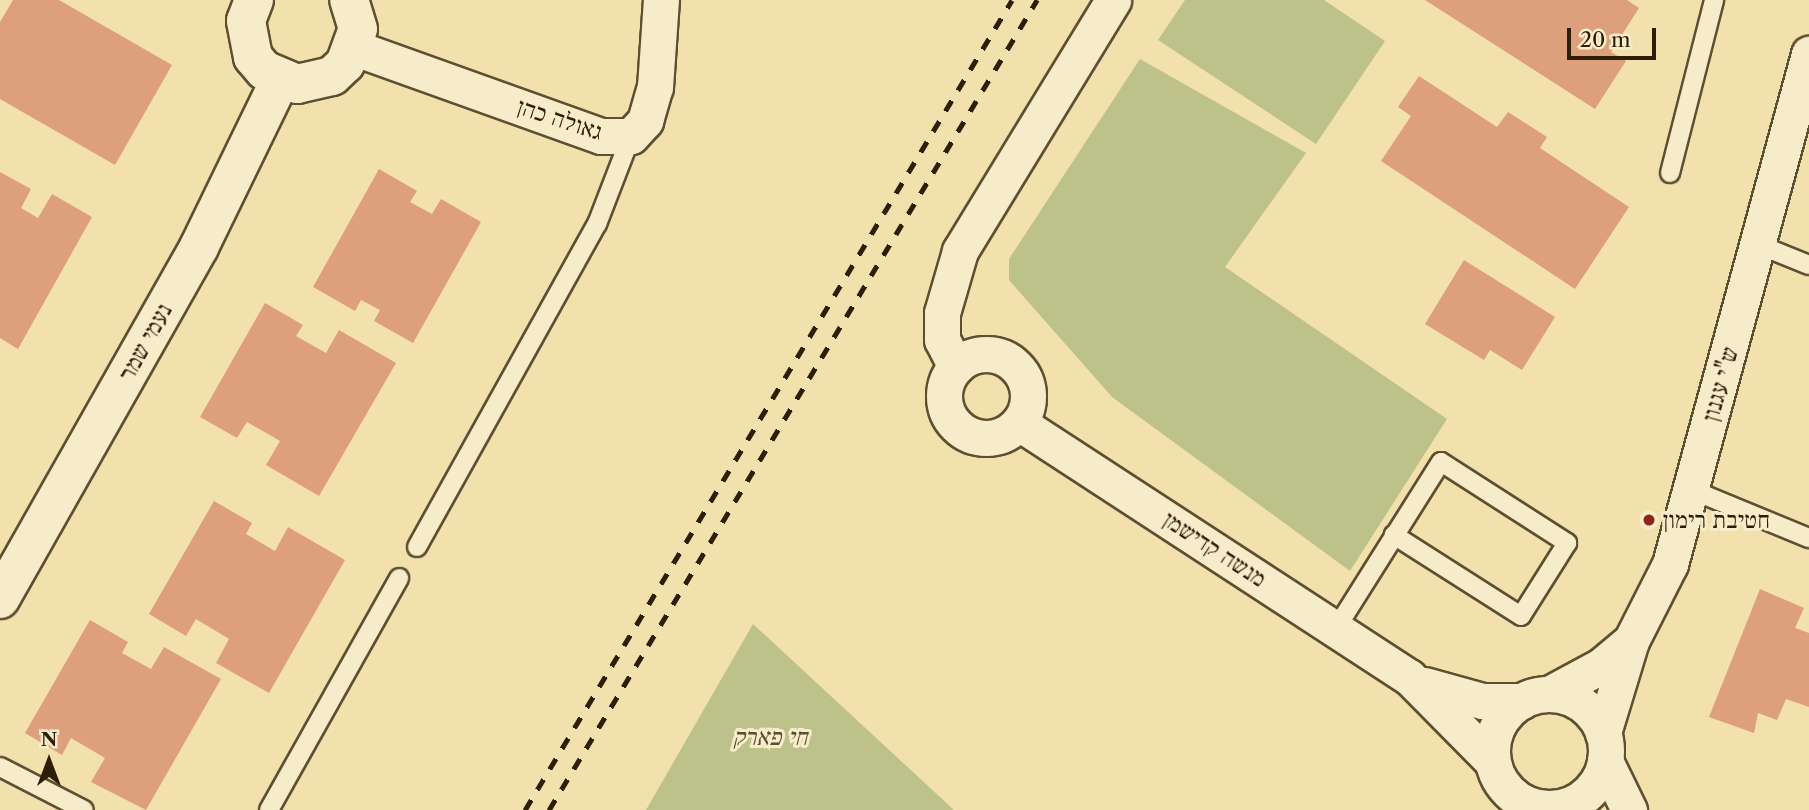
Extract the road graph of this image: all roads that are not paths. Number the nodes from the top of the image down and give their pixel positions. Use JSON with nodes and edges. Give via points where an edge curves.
{"nodes":[{"id":1,"x":349,"y":0,"type":"edge"},
{"id":2,"x":661,"y":0,"type":"edge"},
{"id":3,"x":1114,"y":0,"type":"edge"},
{"id":4,"x":1714,"y":0,"type":"edge"},
{"id":5,"x":249,"y":1,"type":"edge"},
{"id":6,"x":355,"y":48,"type":"junction"},
{"id":7,"x":1809,"y":54,"type":"edge"},
{"id":8,"x":280,"y":80,"type":"junction"},
{"id":9,"x":1800,"y":108,"type":"edge"},
{"id":10,"x":631,"y":136,"type":"junction"},
{"id":11,"x":1670,"y":173,"type":"dead end"},
{"id":12,"x":1757,"y":244,"type":"junction"},
{"id":13,"x":1809,"y":265,"type":"edge"},
{"id":14,"x":956,"y":367,"type":"junction"},
{"id":15,"x":1019,"y":423,"type":"junction"},
{"id":16,"x":1690,"y":489,"type":"junction"},
{"id":17,"x":1394,"y":536,"type":"junction"},
{"id":18,"x":1809,"y":538,"type":"edge"},
{"id":19,"x":417,"y":547,"type":"dead end"},
{"id":20,"x":400,"y":578,"type":"dead end"},
{"id":21,"x":0,"y":599,"type":"edge"},
{"id":22,"x":1337,"y":627,"type":"junction"},
{"id":23,"x":1631,"y":641,"type":"junction"},
{"id":24,"x":1409,"y":677,"type":"junction"},
{"id":25,"x":1535,"y":697,"type":"junction"},
{"id":26,"x":1604,"y":747,"type":"junction"},
{"id":27,"x":1492,"y":761,"type":"junction"},
{"id":28,"x":0,"y":767,"type":"edge"},
{"id":29,"x":1552,"y":809,"type":"edge"},
{"id":30,"x":84,"y":810,"type":"edge"},
{"id":31,"x":269,"y":810,"type":"edge"},
{"id":32,"x":1629,"y":810,"type":"edge"}],
"edges":[{"from":1,"to":6,"type":"street","via":[[358,29]]},
{"from":2,"to":10,"type":"street","name":"גאולה כהן","via":[[655,87],[645,121]]},
{"from":3,"to":14,"type":"street","via":[[960,251],[942,313],[942,340]]},
{"from":4,"to":11,"type":"lane"},
{"from":5,"to":8,"type":"street","via":[[246,21],[253,57]]},
{"from":6,"to":8,"type":"street","via":[[332,76],[297,84]]},
{"from":6,"to":10,"type":"street","name":"גאולה כהן","via":[[601,136]]},
{"from":7,"to":9,"type":"street","name":"ש\"י עגנון"},
{"from":8,"to":21,"type":"street","name":"נעמי שמר","via":[[199,247]]},
{"from":9,"to":12,"type":"street","name":"ש\"י עגנון"},
{"from":10,"to":19,"type":"lane","via":[[597,224]]},
{"from":12,"to":13,"type":"lane"},
{"from":12,"to":16,"type":"street","name":"ש\"י עגנון"},
{"from":14,"to":15,"type":"street","via":[[981,355],[1008,361],[1026,383],[1028,397]]},
{"from":14,"to":15,"type":"street","via":[[944,391],[944,404],[958,428],[983,438],[996,437]]},
{"from":15,"to":22,"type":"street","name":"מנשה קדישמן"},
{"from":16,"to":18,"type":"lane"},
{"from":16,"to":23,"type":"street","name":"ש\"י עגנון","via":[[1670,564]]},
{"from":17,"to":17,"type":"lane","via":[[1441,462],[1567,543],[1521,616]]},
{"from":17,"to":22,"type":"lane"},
{"from":20,"to":31,"type":"lane"},
{"from":22,"to":24,"type":"street","name":"מנשה קדישמן"},
{"from":23,"to":25,"type":"street","name":"ש\"י עגנון","via":[[1601,666]]},
{"from":23,"to":26,"type":"street","name":"ש\"י עגנון"},
{"from":24,"to":25,"type":"street","name":"מנשה קדישמן","via":[[1464,698]]},
{"from":24,"to":27,"type":"street","name":"מנשה קדישמן"},
{"from":25,"to":26,"type":"street","via":[[1583,706]]},
{"from":25,"to":27,"type":"street","via":[[1498,725]]},
{"from":26,"to":29,"type":"street","via":[[1583,797]]},
{"from":26,"to":32,"type":"street"},
{"from":27,"to":29,"type":"street","via":[[1515,797]]},
{"from":28,"to":30,"type":"lane"}]}
